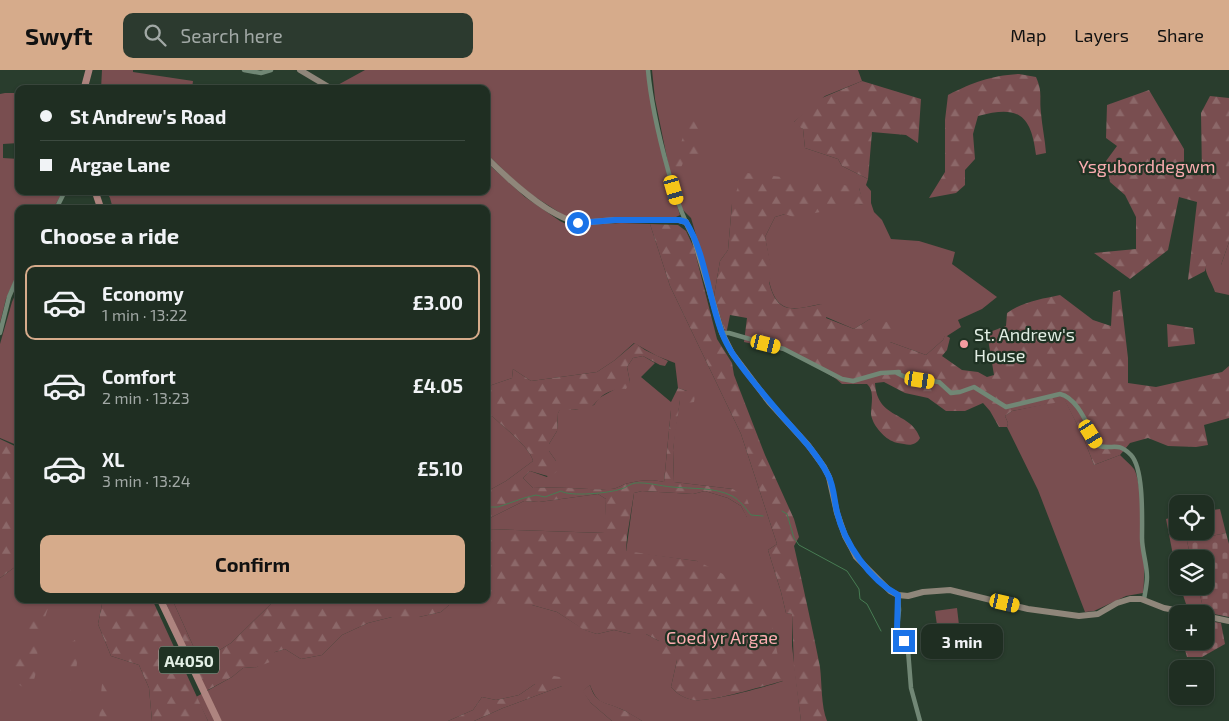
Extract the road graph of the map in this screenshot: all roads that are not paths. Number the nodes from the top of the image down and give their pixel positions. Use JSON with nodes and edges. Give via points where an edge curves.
{"nodes":[{"id":1,"x":84,"y":70,"type":"edge"},
{"id":2,"x":89,"y":70,"type":"edge"},
{"id":3,"x":244,"y":70,"type":"edge"},
{"id":4,"x":271,"y":70,"type":"edge"},
{"id":5,"x":300,"y":70,"type":"edge"},
{"id":6,"x":648,"y":70,"type":"edge"},
{"id":7,"x":83,"y":85,"type":"edge"},
{"id":8,"x":84,"y":85,"type":"edge"},
{"id":9,"x":325,"y":85,"type":"edge"},
{"id":10,"x":490,"y":161,"type":"edge"},
{"id":11,"x":683,"y":221,"type":"junction"},
{"id":12,"x":15,"y":283,"type":"edge"},
{"id":13,"x":0,"y":332,"type":"edge"},
{"id":14,"x":722,"y":333,"type":"junction"},
{"id":15,"x":898,"y":595,"type":"junction"},
{"id":16,"x":1144,"y":600,"type":"junction"},
{"id":17,"x":162,"y":603,"type":"edge"},
{"id":18,"x":1169,"y":609,"type":"edge"},
{"id":19,"x":1214,"y":618,"type":"edge"},
{"id":20,"x":1229,"y":621,"type":"edge"},
{"id":21,"x":218,"y":721,"type":"edge"},
{"id":22,"x":920,"y":721,"type":"edge"}],
"edges":[{"from":1,"to":7,"type":"main road"},
{"from":2,"to":8,"type":"main road"},
{"from":3,"to":4,"type":"street","via":[[261,73]]},
{"from":5,"to":9,"type":"street"},
{"from":6,"to":11,"type":"street","via":[[658,134]]},
{"from":10,"to":11,"type":"street","via":[[518,188],[570,221]]},
{"from":11,"to":14,"type":"street","via":[[694,238]]},
{"from":12,"to":13,"type":"street"},
{"from":14,"to":15,"type":"street","via":[[732,353],[769,402],[808,445],[826,472],[842,527],[856,556],[884,586]]},
{"from":14,"to":16,"type":"street","via":[[784,349],[842,380],[853,381],[899,372],[907,378],[939,382],[951,393],[974,387],[1006,407],[1064,395],[1076,403],[1099,446],[1120,446],[1136,462],[1147,576]]},
{"from":15,"to":16,"type":"street","via":[[950,590],[1079,616],[1098,614],[1130,599]]},
{"from":15,"to":22,"type":"street","via":[[897,629],[908,650],[911,688]]},
{"from":16,"to":18,"type":"street"},
{"from":17,"to":21,"type":"main road","number":"A4050"},
{"from":19,"to":20,"type":"street"}]}
